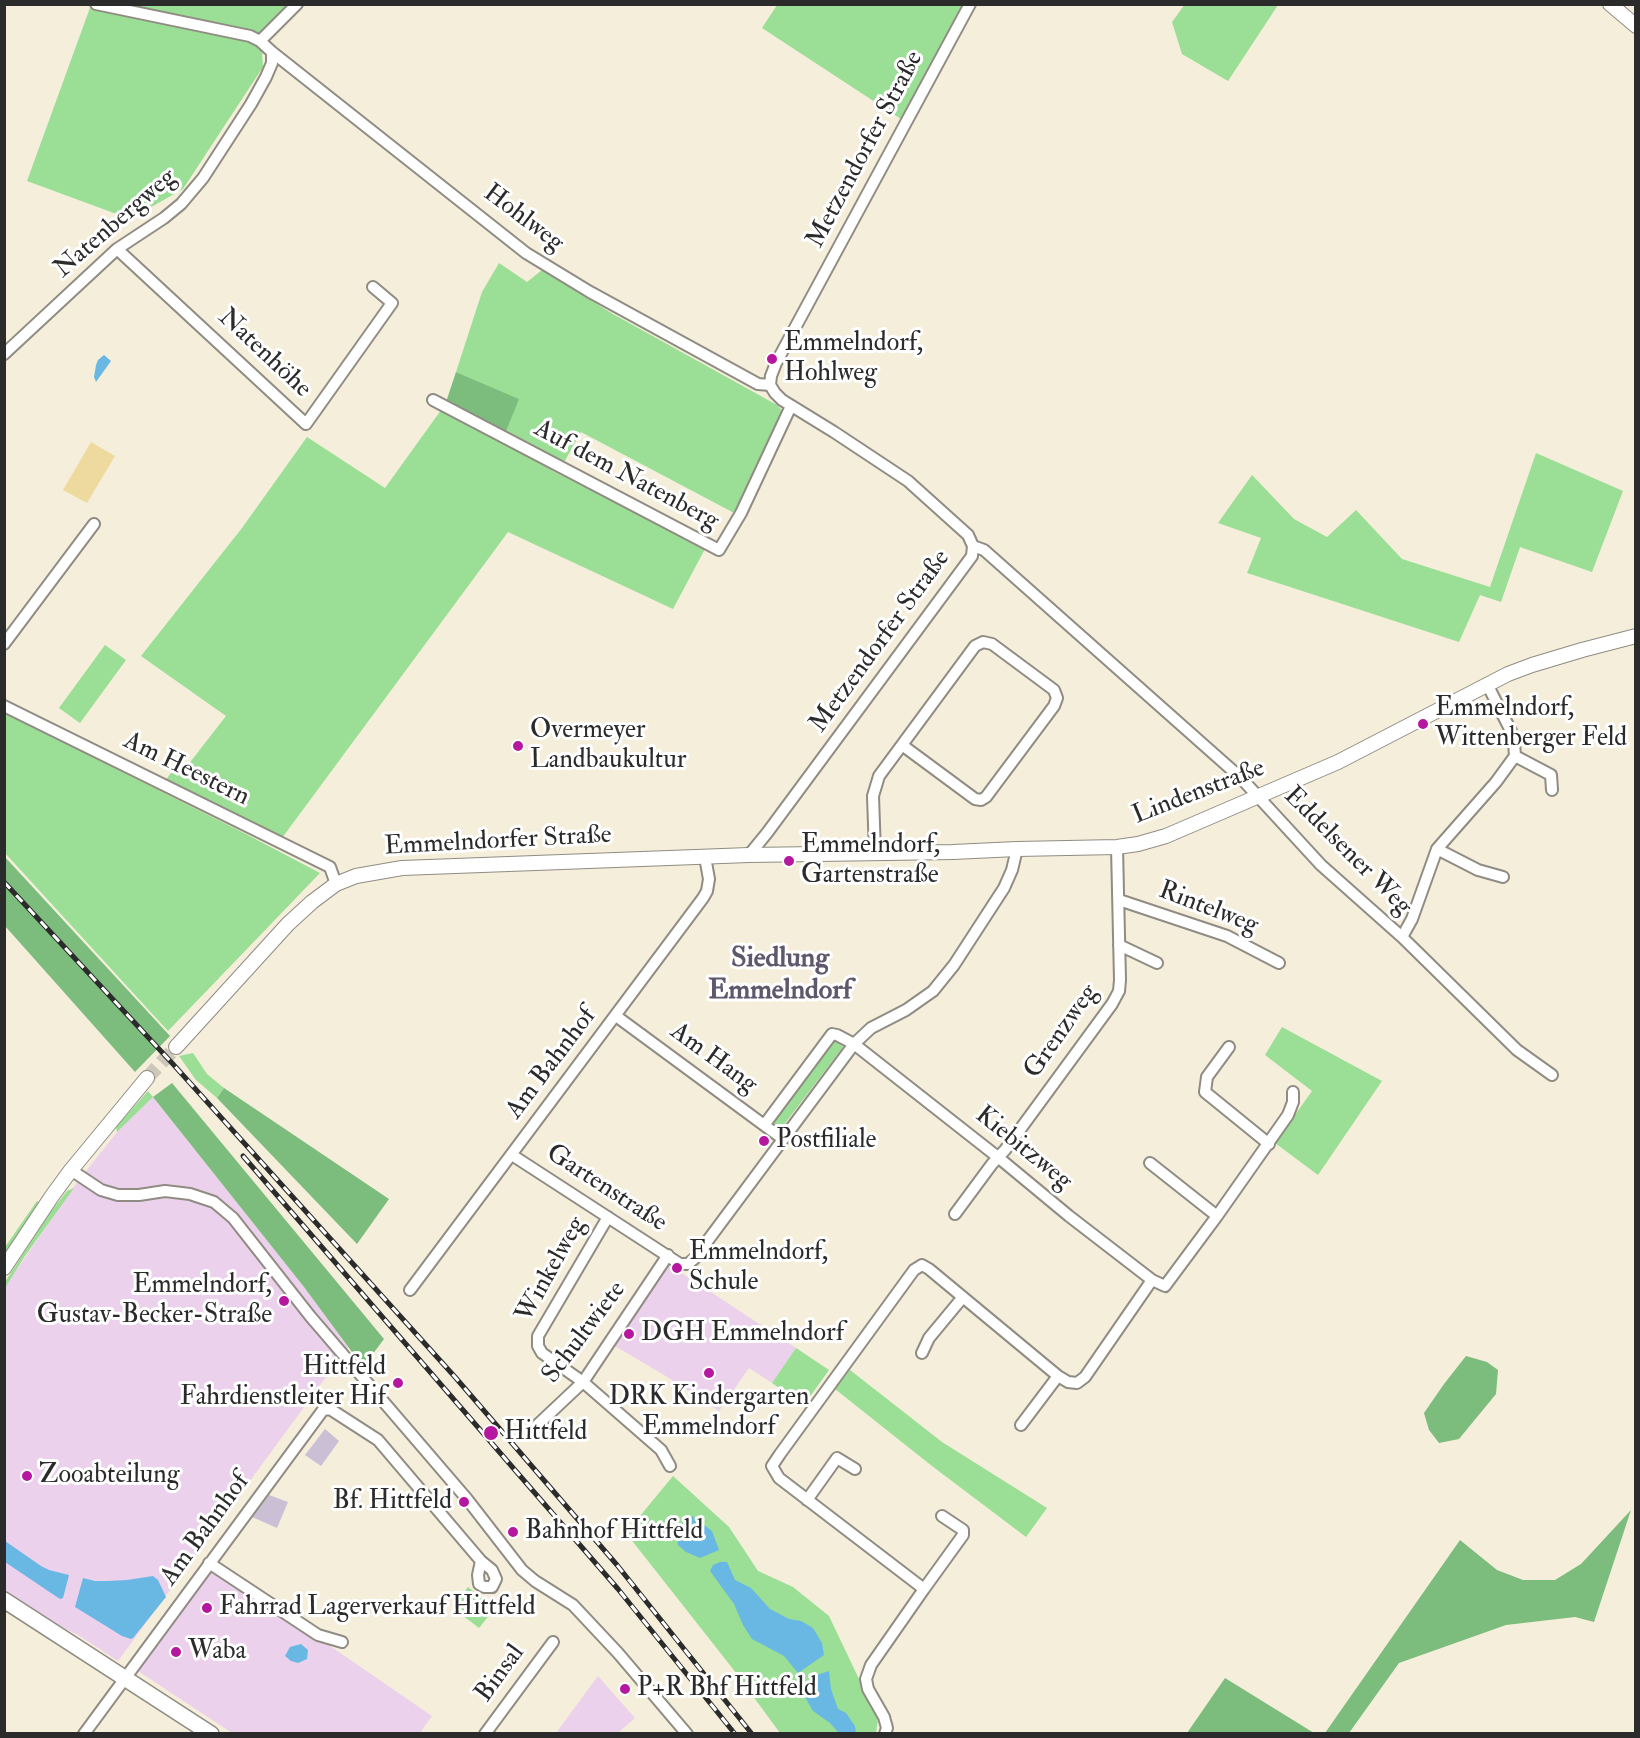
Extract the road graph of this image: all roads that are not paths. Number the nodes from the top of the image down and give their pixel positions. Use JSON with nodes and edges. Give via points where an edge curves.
{"nodes":[{"id":1,"x":96,"y":4,"type":"edge"},
{"id":2,"x":297,"y":4,"type":"edge"},
{"id":3,"x":970,"y":4,"type":"edge"},
{"id":4,"x":1610,"y":4,"type":"edge"},
{"id":5,"x":1635,"y":26,"type":"edge"},
{"id":6,"x":260,"y":41,"type":"junction"},
{"id":7,"x":272,"y":52,"type":"junction"},
{"id":8,"x":117,"y":249,"type":"junction"},
{"id":9,"x":373,"y":287,"type":"dead end"},
{"id":10,"x":4,"y":354,"type":"edge"},
{"id":11,"x":770,"y":385,"type":"junction"},
{"id":12,"x":433,"y":400,"type":"dead end"},
{"id":13,"x":791,"y":406,"type":"junction"},
{"id":14,"x":94,"y":524,"type":"dead end"},
{"id":15,"x":973,"y":546,"type":"junction"},
{"id":16,"x":1635,"y":636,"type":"edge"},
{"id":17,"x":4,"y":644,"type":"edge"},
{"id":18,"x":1487,"y":684,"type":"junction"},
{"id":19,"x":4,"y":706,"type":"edge"},
{"id":20,"x":902,"y":745,"type":"junction"},
{"id":21,"x":1515,"y":756,"type":"junction"},
{"id":22,"x":1552,"y":790,"type":"dead end"},
{"id":23,"x":1259,"y":796,"type":"junction"},
{"id":24,"x":1117,"y":847,"type":"junction"},
{"id":25,"x":1017,"y":849,"type":"junction"},
{"id":26,"x":1437,"y":849,"type":"junction"},
{"id":27,"x":875,"y":853,"type":"junction"},
{"id":28,"x":749,"y":855,"type":"junction"},
{"id":29,"x":705,"y":857,"type":"junction"},
{"id":30,"x":1503,"y":877,"type":"dead end"},
{"id":31,"x":336,"y":885,"type":"junction"},
{"id":32,"x":1119,"y":900,"type":"junction"},
{"id":33,"x":1402,"y":937,"type":"junction"},
{"id":34,"x":1119,"y":945,"type":"junction"},
{"id":35,"x":1156,"y":963,"type":"dead end"},
{"id":36,"x":1279,"y":963,"type":"dead end"},
{"id":37,"x":616,"y":1016,"type":"junction"},
{"id":38,"x":854,"y":1044,"type":"junction"},
{"id":39,"x":176,"y":1047,"type":"tunnel mouth"},
{"id":40,"x":1229,"y":1047,"type":"dead end"},
{"id":41,"x":1552,"y":1075,"type":"dead end"},
{"id":42,"x":147,"y":1078,"type":"tunnel mouth"},
{"id":43,"x":1293,"y":1092,"type":"dead end"},
{"id":44,"x":765,"y":1124,"type":"junction"},
{"id":45,"x":783,"y":1139,"type":"junction"},
{"id":46,"x":1269,"y":1144,"type":"junction"},
{"id":47,"x":512,"y":1155,"type":"junction"},
{"id":48,"x":999,"y":1158,"type":"junction"},
{"id":49,"x":1150,"y":1163,"type":"dead end"},
{"id":50,"x":70,"y":1170,"type":"junction"},
{"id":51,"x":955,"y":1214,"type":"dead end"},
{"id":52,"x":1217,"y":1216,"type":"junction"},
{"id":53,"x":608,"y":1217,"type":"junction"},
{"id":54,"x":668,"y":1255,"type":"junction"},
{"id":55,"x":4,"y":1269,"type":"edge"},
{"id":56,"x":1152,"y":1280,"type":"junction"},
{"id":57,"x":410,"y":1290,"type":"dead end"},
{"id":58,"x":963,"y":1297,"type":"junction"},
{"id":59,"x":922,"y":1353,"type":"dead end"},
{"id":60,"x":1058,"y":1376,"type":"junction"},
{"id":61,"x":583,"y":1382,"type":"junction"},
{"id":62,"x":1021,"y":1425,"type":"dead end"},
{"id":63,"x":531,"y":1431,"type":"dead end"},
{"id":64,"x":670,"y":1466,"type":"dead end"},
{"id":65,"x":855,"y":1469,"type":"dead end"},
{"id":66,"x":807,"y":1500,"type":"junction"},
{"id":67,"x":942,"y":1516,"type":"dead end"},
{"id":68,"x":481,"y":1561,"type":"dead end"},
{"id":69,"x":209,"y":1563,"type":"junction"},
{"id":70,"x":924,"y":1589,"type":"junction"},
{"id":71,"x":4,"y":1600,"type":"edge"},
{"id":72,"x":342,"y":1642,"type":"dead end"},
{"id":73,"x":553,"y":1642,"type":"dead end"},
{"id":74,"x":124,"y":1678,"type":"junction"},
{"id":75,"x":84,"y":1734,"type":"edge"},
{"id":76,"x":211,"y":1734,"type":"edge"},
{"id":77,"x":486,"y":1734,"type":"edge"},
{"id":78,"x":687,"y":1734,"type":"edge"},
{"id":79,"x":885,"y":1734,"type":"edge"}],
"edges":[{"from":1,"to":6,"type":"street"},
{"from":2,"to":6,"type":"street"},
{"from":3,"to":11,"type":"street","name":"Metzendorfer Straße","via":[[776,363]]},
{"from":4,"to":5,"type":"street"},
{"from":6,"to":7,"type":"street","name":"Hohlweg"},
{"from":7,"to":8,"type":"street","name":"Natenbergweg","via":[[266,77],[203,178],[172,212]]},
{"from":7,"to":11,"type":"street","name":"Hohlweg","via":[[526,253],[758,384]]},
{"from":8,"to":9,"type":"street","name":"Natenhöhe","via":[[306,424],[392,303]]},
{"from":8,"to":10,"type":"street","name":"Natenbergweg"},
{"from":11,"to":13,"type":"street","name":"Metzendorfer Straße"},
{"from":12,"to":13,"type":"street","name":"Auf dem Natenberg","via":[[719,550],[741,513]]},
{"from":13,"to":15,"type":"street","name":"Metzendorfer Straße","via":[[908,481],[968,535]]},
{"from":14,"to":17,"type":"street"},
{"from":15,"to":23,"type":"street","name":"Eddelsener Weg","via":[[984,550]]},
{"from":15,"to":28,"type":"street","name":"Metzendorfer Straße","via":[[967,564]]},
{"from":16,"to":18,"type":"street","name":"Lindenstraße","via":[[1532,665]]},
{"from":18,"to":21,"type":"street","via":[[1511,730]]},
{"from":18,"to":23,"type":"street","name":"Lindenstraße","via":[[1338,762]]},
{"from":19,"to":31,"type":"street","name":"Am Heestern","via":[[330,867]]},
{"from":20,"to":20,"type":"street","via":[[975,646],[982,642],[992,644],[1054,690],[1057,698],[981,800]]},
{"from":20,"to":27,"type":"street","via":[[875,785]]},
{"from":21,"to":22,"type":"street","via":[[1551,775]]},
{"from":21,"to":26,"type":"street"},
{"from":23,"to":24,"type":"street","name":"Lindenstraße","via":[[1159,839]]},
{"from":23,"to":33,"type":"street","name":"Eddelsener Weg","via":[[1321,865]]},
{"from":24,"to":25,"type":"street","name":"Lindenstraße"},
{"from":24,"to":32,"type":"street","name":"Grenzweg"},
{"from":25,"to":27,"type":"street","name":"Lindenstraße"},
{"from":25,"to":38,"type":"street","name":"Gartenstraße","via":[[1004,888],[938,986],[906,1010],[871,1028]]},
{"from":26,"to":30,"type":"street","via":[[1478,870]]},
{"from":26,"to":33,"type":"street"},
{"from":27,"to":28,"type":"street","name":"Lindenstraße"},
{"from":28,"to":29,"type":"street","name":"Emmelndorfer Straße"},
{"from":29,"to":31,"type":"street","name":"Emmelndorfer Straße","via":[[402,868],[356,876]]},
{"from":29,"to":37,"type":"street","name":"Am Bahnhof","via":[[709,879],[704,898]]},
{"from":31,"to":39,"type":"street","name":"Emmelndorfer Straße","via":[[288,924]]},
{"from":32,"to":34,"type":"street","name":"Grenzweg"},
{"from":32,"to":36,"type":"street","name":"Rintelweg","via":[[1227,936]]},
{"from":33,"to":41,"type":"street","name":"Eddelsener Weg","via":[[1517,1050]]},
{"from":34,"to":35,"type":"street"},
{"from":34,"to":48,"type":"street","name":"Grenzweg","via":[[1119,991],[1112,1004]]},
{"from":37,"to":44,"type":"street","name":"Am Hang"},
{"from":37,"to":47,"type":"street","name":"Am Bahnhof"},
{"from":38,"to":44,"type":"street","via":[[832,1034]]},
{"from":38,"to":45,"type":"street","name":"Gartenstraße"},
{"from":38,"to":48,"type":"street","name":"Kiebitzweg"},
{"from":40,"to":46,"type":"street","via":[[1207,1077],[1205,1092]]},
{"from":42,"to":50,"type":"street"},
{"from":43,"to":46,"type":"street","via":[[1288,1115]]},
{"from":44,"to":45,"type":"street","name":"Am Hang"},
{"from":45,"to":54,"type":"street","name":"Gartenstraße","via":[[694,1259],[688,1264],[680,1263]]},
{"from":46,"to":52,"type":"street"},
{"from":47,"to":53,"type":"street","name":"Gartenstraße"},
{"from":47,"to":57,"type":"street","name":"Am Bahnhof"},
{"from":48,"to":51,"type":"street","name":"Grenzweg"},
{"from":48,"to":56,"type":"street","name":"Kiebitzweg"},
{"from":49,"to":52,"type":"street"},
{"from":50,"to":55,"type":"street"},
{"from":50,"to":78,"type":"street","via":[[101,1190],[118,1195],[165,1191],[190,1194],[214,1202],[233,1218],[522,1570],[573,1605]]},
{"from":52,"to":56,"type":"street","name":"Kiebitzweg","via":[[1165,1286]]},
{"from":53,"to":54,"type":"street","name":"Gartenstraße"},
{"from":53,"to":61,"type":"street","name":"Winkelweg","via":[[538,1336],[542,1353]]},
{"from":54,"to":61,"type":"street","name":"Schultwiete"},
{"from":56,"to":60,"type":"street","via":[[1085,1377],[1077,1383]]},
{"from":58,"to":59,"type":"street","via":[[929,1338]]},
{"from":58,"to":60,"type":"street"},
{"from":58,"to":66,"type":"street","via":[[930,1269],[922,1265],[914,1269],[772,1466],[779,1478]]},
{"from":60,"to":62,"type":"street"},
{"from":61,"to":63,"type":"street","name":"Schultwiete"},
{"from":61,"to":64,"type":"street","name":"Winkelweg","via":[[661,1450]]},
{"from":65,"to":66,"type":"street","via":[[837,1458]]},
{"from":66,"to":70,"type":"street"},
{"from":67,"to":70,"type":"street","via":[[963,1530],[963,1535]]},
{"from":68,"to":69,"type":"street","name":"Am Bahnhof","via":[[378,1440],[330,1409],[323,1410]]},
{"from":69,"to":72,"type":"street","via":[[318,1635]]},
{"from":69,"to":74,"type":"street","name":"Am Bahnhof"},
{"from":70,"to":79,"type":"street","via":[[871,1665],[866,1679],[884,1717]]},
{"from":71,"to":74,"type":"main road"},
{"from":73,"to":77,"type":"street","name":"Binsal"},
{"from":74,"to":75,"type":"street","name":"Am Bahnhof"},
{"from":74,"to":76,"type":"main road"}]}
